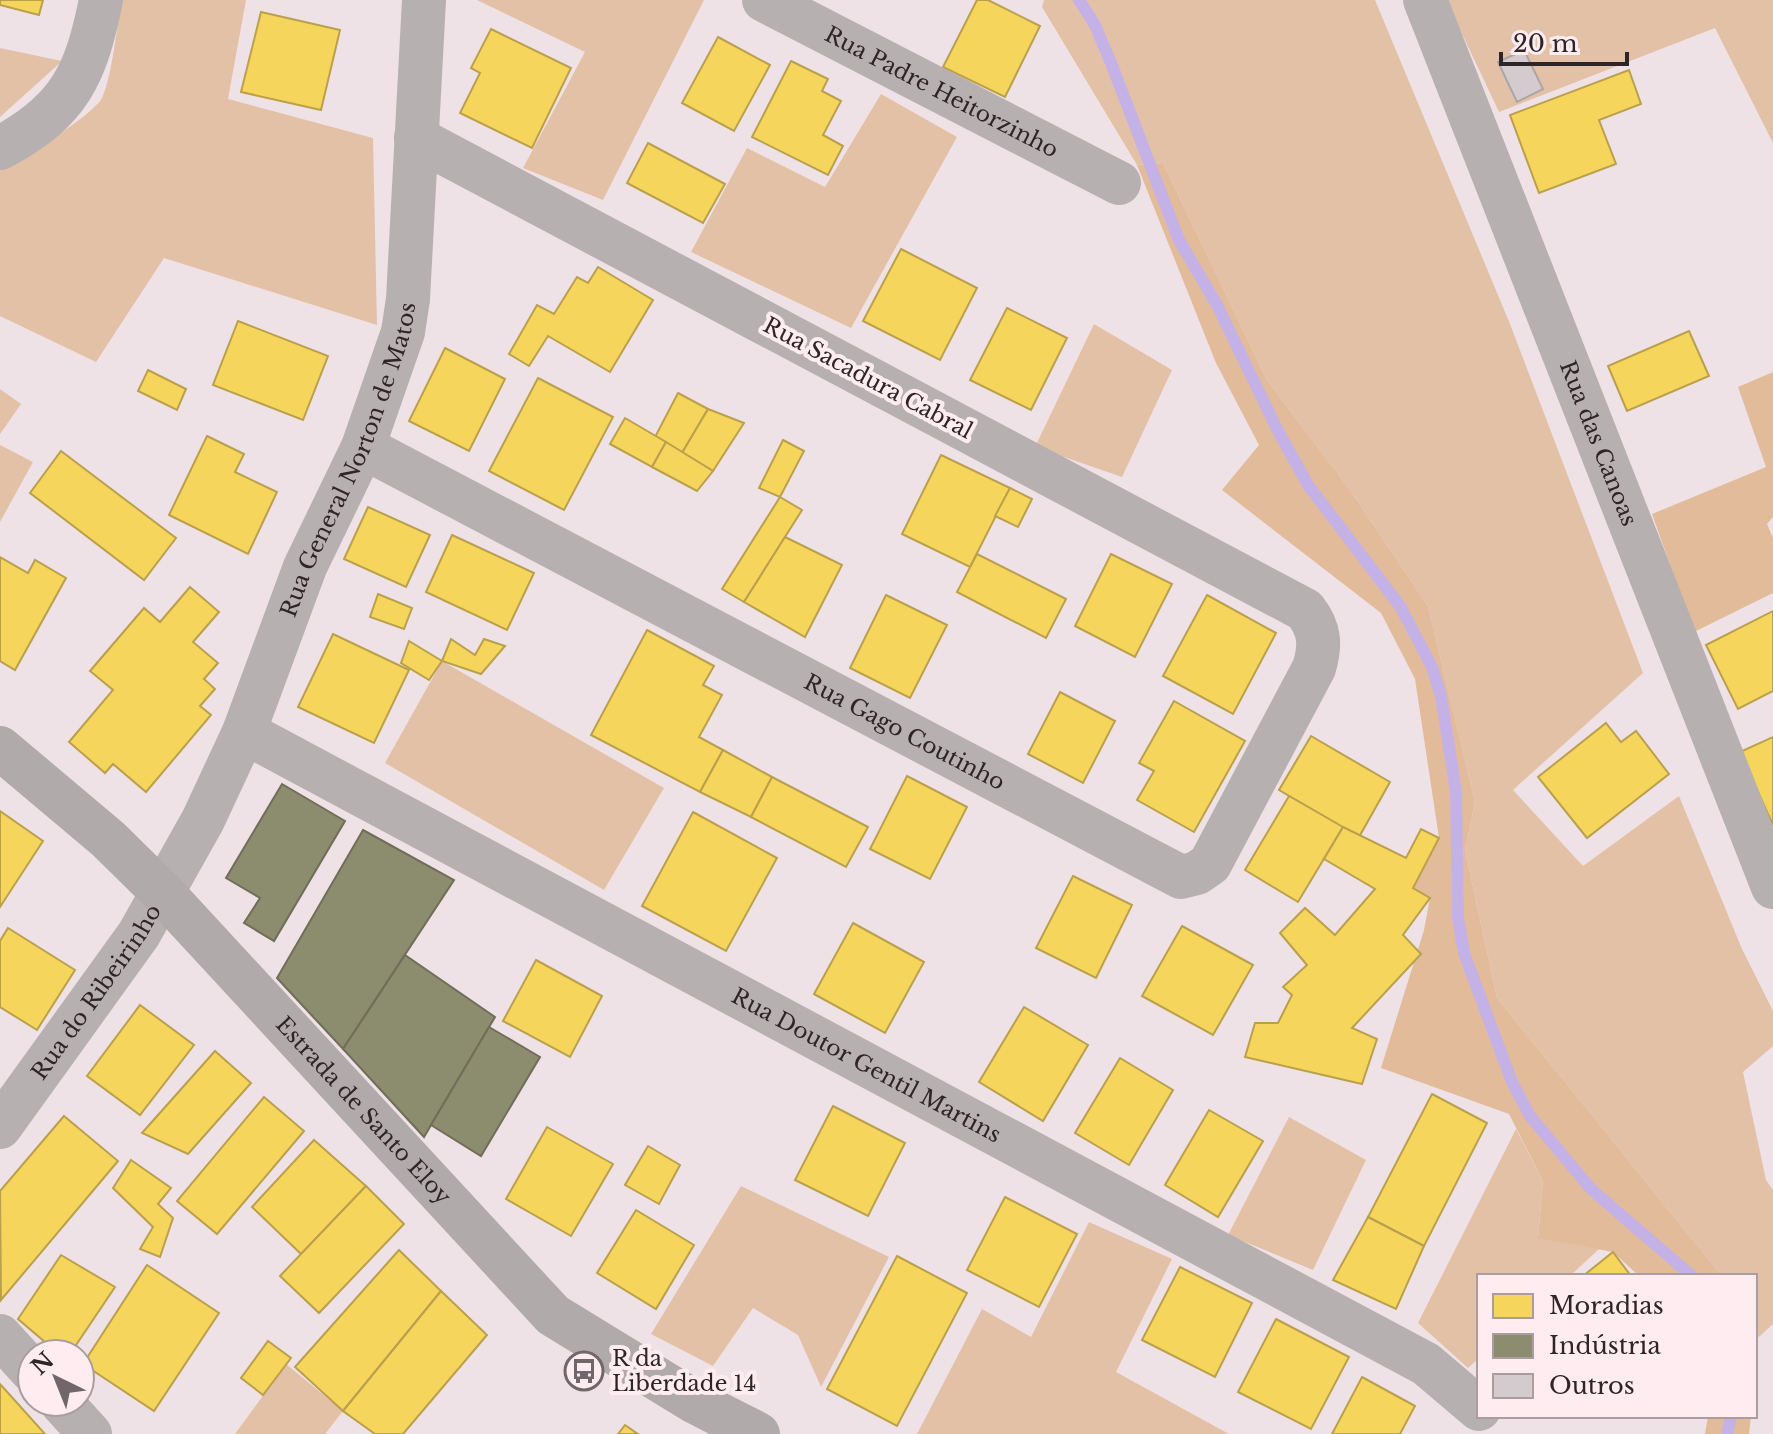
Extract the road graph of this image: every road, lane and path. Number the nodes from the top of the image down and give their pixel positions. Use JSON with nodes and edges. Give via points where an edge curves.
{"nodes":[{"id":1,"x":101,"y":0,"type":"edge"},
{"id":2,"x":424,"y":0,"type":"edge"},
{"id":3,"x":764,"y":0,"type":"edge"},
{"id":4,"x":1425,"y":0,"type":"edge"},
{"id":5,"x":416,"y":138,"type":"junction"},
{"id":6,"x":0,"y":148,"type":"edge"},
{"id":7,"x":1119,"y":183,"type":"dead end"},
{"id":8,"x":363,"y":447,"type":"junction"},
{"id":9,"x":1316,"y":624,"type":"joint"},
{"id":10,"x":244,"y":732,"type":"junction"},
{"id":11,"x":0,"y":748,"type":"edge"},
{"id":12,"x":1773,"y":887,"type":"edge"},
{"id":13,"x":163,"y":893,"type":"junction"},
{"id":14,"x":0,"y":1127,"type":"edge"},
{"id":15,"x":0,"y":1336,"type":"edge"},
{"id":16,"x":16,"y":1354,"type":"edge"},
{"id":17,"x":1477,"y":1407,"type":"edge"},
{"id":18,"x":76,"y":1418,"type":"edge"},
{"id":19,"x":1487,"y":1418,"type":"edge"},
{"id":20,"x":90,"y":1434,"type":"edge"},
{"id":21,"x":758,"y":1434,"type":"edge"},
{"id":22,"x":1501,"y":1434,"type":"edge"}],
"edges":[{"from":1,"to":6,"type":"street","via":[[84,69],[72,89],[21,137]]},
{"from":2,"to":5,"type":"street","name":"Rua General Norton de Matos"},
{"from":3,"to":7,"type":"street","name":"Rua Padre Heitorzinho"},
{"from":4,"to":12,"type":"street","name":"Rua das Canoas"},
{"from":5,"to":8,"type":"street","name":"Rua General Norton de Matos","via":[[403,332]]},
{"from":5,"to":9,"type":"street","name":"Rua Sacadura Cabral","via":[[1305,610]]},
{"from":8,"to":9,"type":"street","name":"Rua Gago Coutinho","via":[[1181,877],[1210,864],[1316,660]]},
{"from":8,"to":10,"type":"street","name":"Rua General Norton de Matos","via":[[305,567]]},
{"from":10,"to":13,"type":"street","name":"Rua General Norton de Matos"},
{"from":10,"to":17,"type":"street","name":"Rua Doutor Gentil Martins","via":[[1426,1364]]},
{"from":11,"to":13,"type":"main road","name":"Estrada de Santo Eloy"},
{"from":13,"to":14,"type":"street","name":"Rua do Ribeirinho"},
{"from":13,"to":21,"type":"main road","name":"Estrada de Santo Eloy","via":[[553,1315]]},
{"from":15,"to":16,"type":"street"},
{"from":18,"to":20,"type":"street"},
{"from":19,"to":22,"type":"street"}]}
